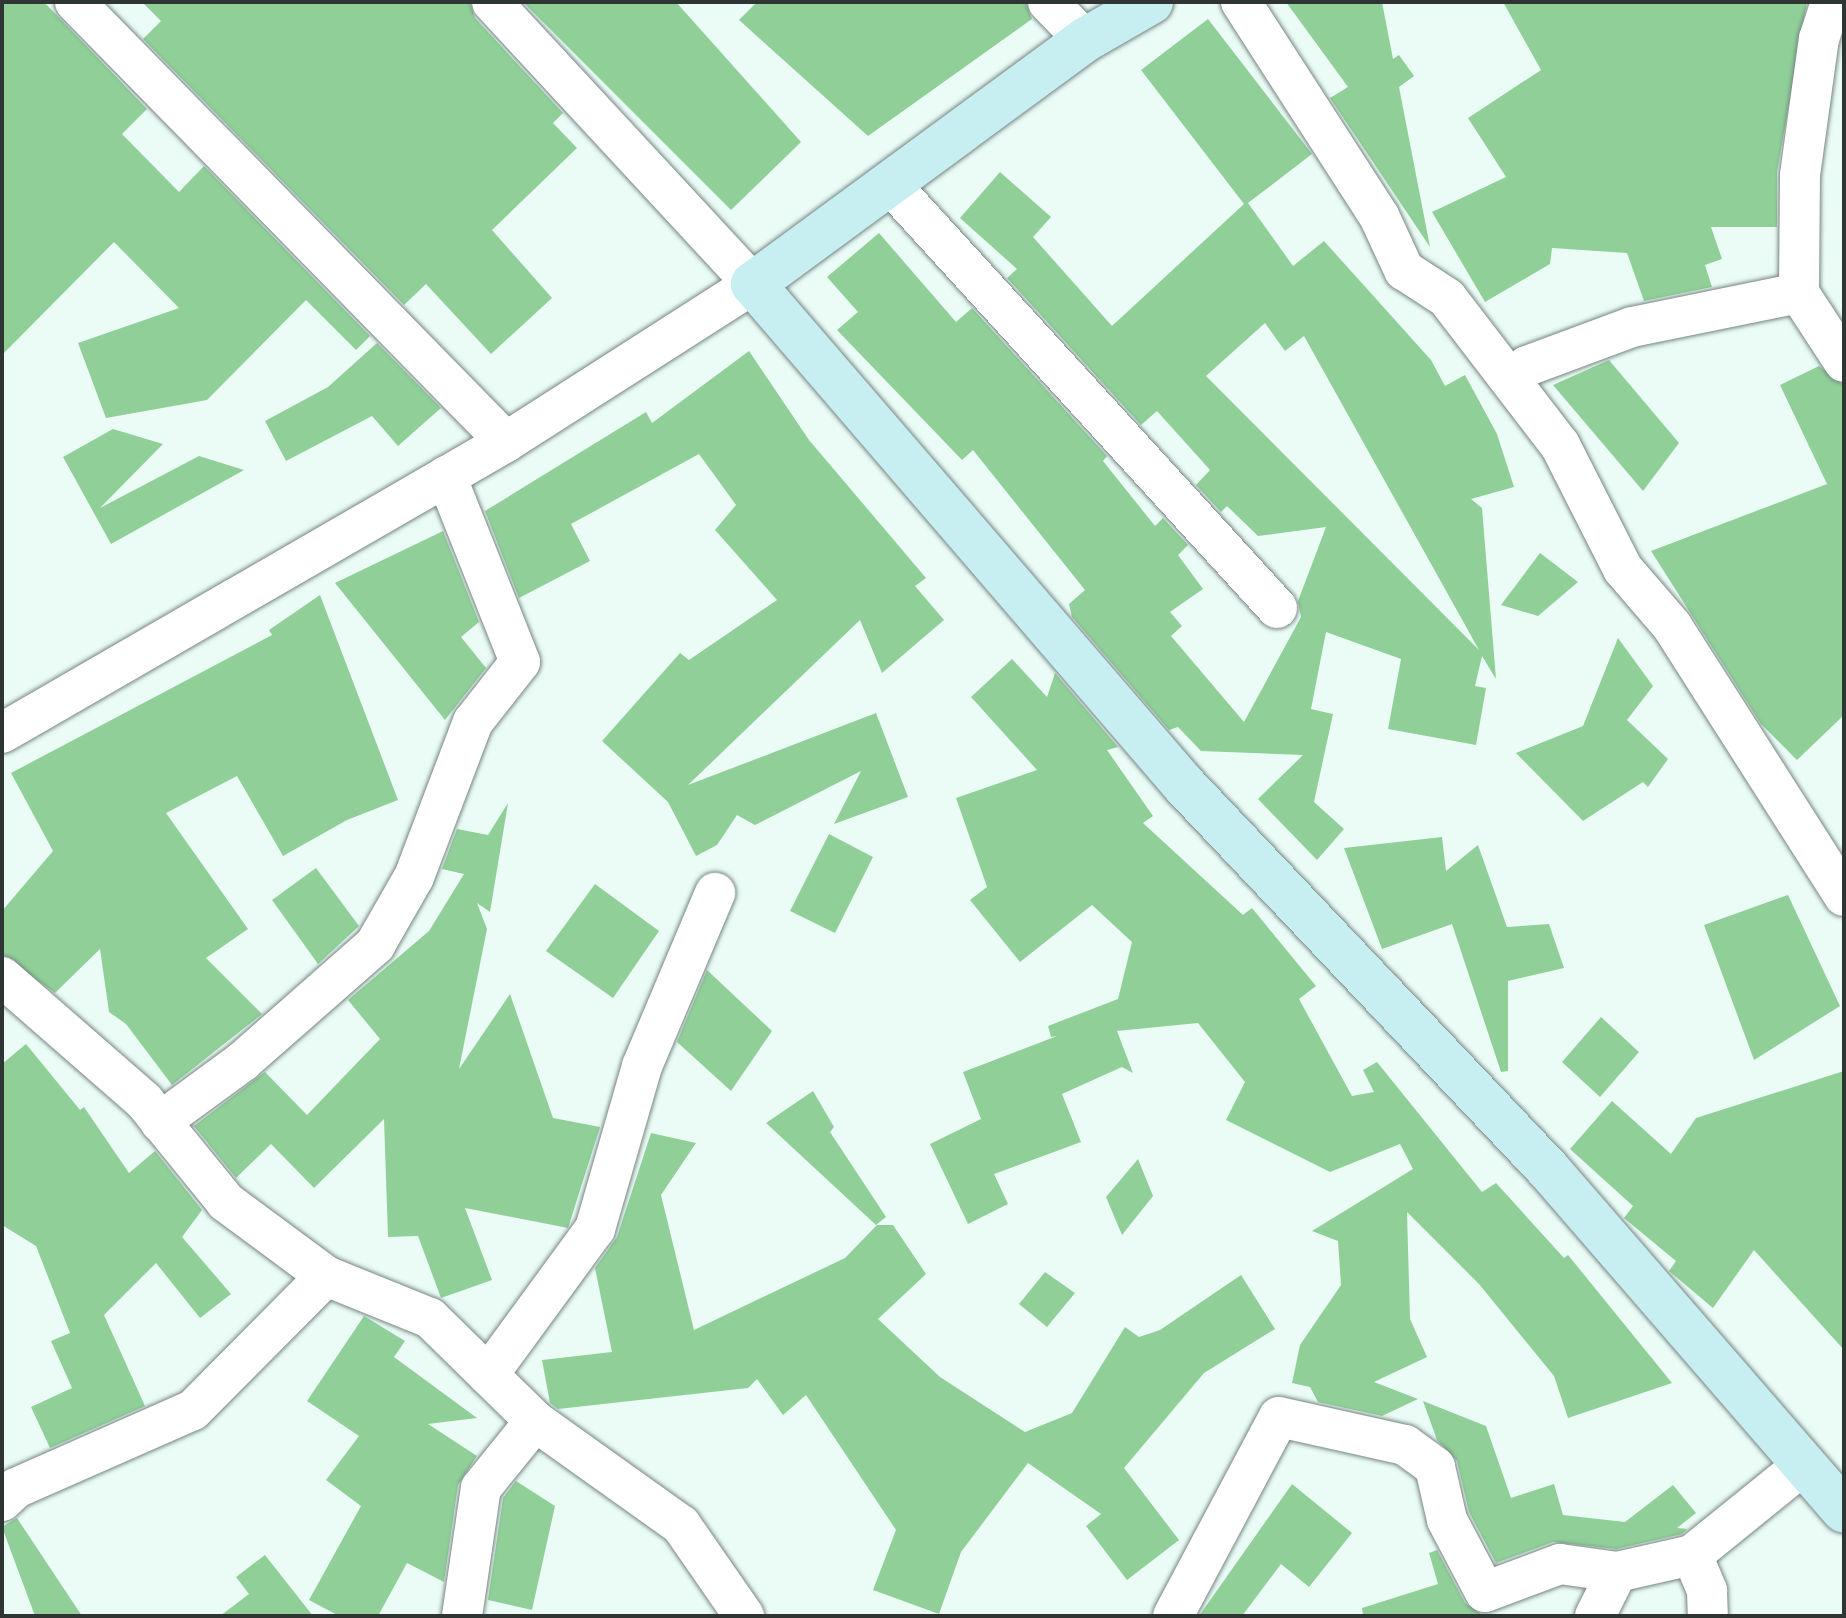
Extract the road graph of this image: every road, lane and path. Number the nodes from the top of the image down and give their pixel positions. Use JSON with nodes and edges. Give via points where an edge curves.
{"nodes":[{"id":1,"x":75,"y":2,"type":"edge"},
{"id":2,"x":492,"y":2,"type":"edge"},
{"id":3,"x":1048,"y":2,"type":"edge"},
{"id":4,"x":1151,"y":2,"type":"edge"},
{"id":5,"x":1241,"y":2,"type":"edge"},
{"id":6,"x":1831,"y":2,"type":"edge"},
{"id":7,"x":1085,"y":40,"type":"junction"},
{"id":8,"x":890,"y":184,"type":"junction"},
{"id":9,"x":753,"y":284,"type":"junction"},
{"id":10,"x":1799,"y":293,"type":"junction"},
{"id":11,"x":1844,"y":362,"type":"edge"},
{"id":12,"x":1512,"y":379,"type":"junction"},
{"id":13,"x":506,"y":442,"type":"junction"},
{"id":14,"x":446,"y":476,"type":"junction"},
{"id":15,"x":1277,"y":608,"type":"dead end"},
{"id":16,"x":2,"y":733,"type":"edge"},
{"id":17,"x":715,"y":893,"type":"dead end"},
{"id":18,"x":1844,"y":896,"type":"edge"},
{"id":19,"x":2,"y":977,"type":"edge"},
{"id":20,"x":160,"y":1122,"type":"junction"},
{"id":21,"x":326,"y":1276,"type":"junction"},
{"id":22,"x":488,"y":1375,"type":"junction"},
{"id":23,"x":535,"y":1421,"type":"junction"},
{"id":24,"x":1803,"y":1465,"type":"junction"},
{"id":25,"x":2,"y":1501,"type":"edge"},
{"id":26,"x":1844,"y":1511,"type":"edge"},
{"id":27,"x":1692,"y":1555,"type":"junction"},
{"id":28,"x":1617,"y":1572,"type":"junction"},
{"id":29,"x":462,"y":1616,"type":"edge"},
{"id":30,"x":744,"y":1616,"type":"edge"},
{"id":31,"x":1173,"y":1616,"type":"edge"},
{"id":32,"x":1595,"y":1616,"type":"edge"},
{"id":33,"x":1708,"y":1616,"type":"edge"}],
"edges":[{"from":1,"to":13,"type":"street"},
{"from":2,"to":9,"type":"street"},
{"from":3,"to":7,"type":"street"},
{"from":4,"to":7,"type":"street"},
{"from":5,"to":12,"type":"street","via":[[1379,216],[1404,270],[1447,298]]},
{"from":6,"to":10,"type":"street","via":[[1819,38],[1800,175]]},
{"from":7,"to":8,"type":"street"},
{"from":8,"to":9,"type":"street"},
{"from":8,"to":15,"type":"street"},
{"from":9,"to":13,"type":"street"},
{"from":9,"to":24,"type":"street","via":[[1185,786],[1548,1169]]},
{"from":10,"to":11,"type":"street"},
{"from":10,"to":12,"type":"street","via":[[1632,327],[1527,366]]},
{"from":12,"to":18,"type":"street","via":[[1560,445],[1623,569],[1672,626]]},
{"from":13,"to":14,"type":"street"},
{"from":14,"to":16,"type":"street"},
{"from":14,"to":20,"type":"street","via":[[520,662],[473,722],[414,877],[375,945],[243,1061]]},
{"from":17,"to":22,"type":"street","via":[[642,1066],[595,1229]]},
{"from":19,"to":20,"type":"street"},
{"from":20,"to":21,"type":"street","via":[[226,1202]]},
{"from":21,"to":22,"type":"street","via":[[430,1318]]},
{"from":21,"to":25,"type":"street","via":[[193,1410],[16,1488]]},
{"from":22,"to":23,"type":"street"},
{"from":23,"to":29,"type":"street","via":[[481,1488]]},
{"from":23,"to":30,"type":"street","via":[[681,1525]]},
{"from":24,"to":26,"type":"street"},
{"from":24,"to":27,"type":"street"},
{"from":27,"to":28,"type":"street"},
{"from":27,"to":33,"type":"street","via":[[1707,1591]]},
{"from":28,"to":31,"type":"street","via":[[1560,1564],[1485,1592],[1447,1520],[1435,1467],[1405,1445],[1279,1417]]},
{"from":28,"to":32,"type":"street"}]}
